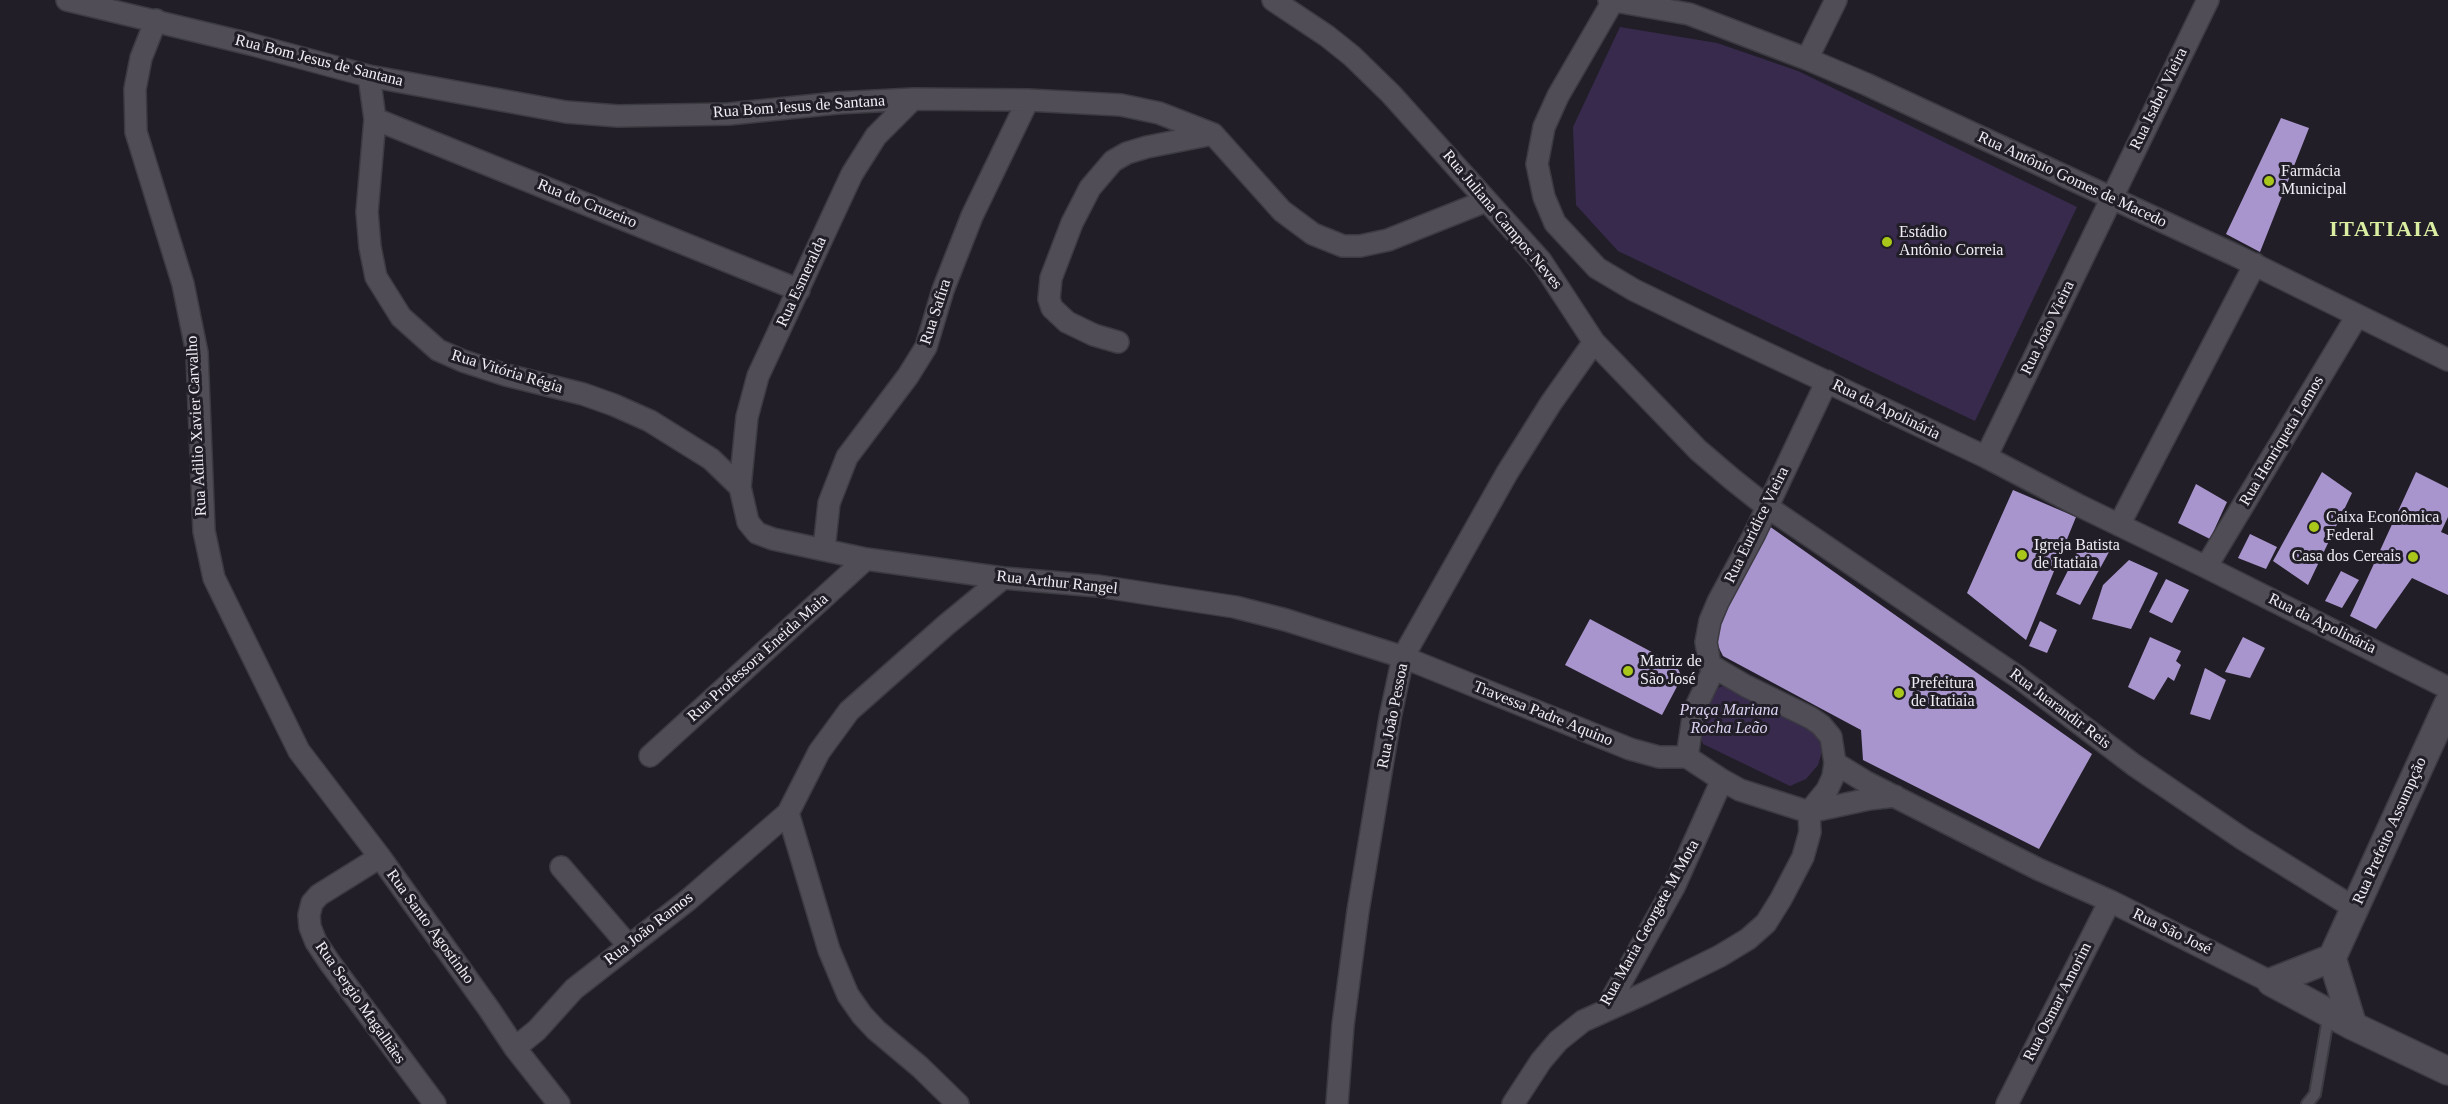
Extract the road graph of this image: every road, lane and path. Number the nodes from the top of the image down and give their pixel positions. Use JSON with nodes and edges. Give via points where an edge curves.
{"nodes":[{"id":1,"x":67,"y":0,"type":"edge"},
{"id":2,"x":1273,"y":0,"type":"edge"},
{"id":3,"x":1836,"y":0,"type":"edge"},
{"id":4,"x":2208,"y":0,"type":"edge"},
{"id":5,"x":1611,"y":1,"type":"edge"},
{"id":6,"x":1687,"y":7,"type":"edge"},
{"id":7,"x":156,"y":20,"type":"junction"},
{"id":8,"x":1807,"y":58,"type":"junction"},
{"id":9,"x":369,"y":76,"type":"junction"},
{"id":10,"x":913,"y":99,"type":"junction"},
{"id":11,"x":1028,"y":100,"type":"junction"},
{"id":12,"x":375,"y":119,"type":"junction"},
{"id":13,"x":1213,"y":134,"type":"junction"},
{"id":14,"x":2110,"y":198,"type":"junction"},
{"id":15,"x":1486,"y":201,"type":"junction"},
{"id":16,"x":2255,"y":264,"type":"junction"},
{"id":17,"x":798,"y":290,"type":"junction"},
{"id":18,"x":2357,"y":316,"type":"junction"},
{"id":19,"x":1118,"y":342,"type":"dead end"},
{"id":20,"x":1594,"y":342,"type":"junction"},
{"id":21,"x":2448,"y":360,"type":"edge"},
{"id":22,"x":1827,"y":381,"type":"junction"},
{"id":23,"x":1986,"y":457,"type":"junction"},
{"id":24,"x":740,"y":487,"type":"junction"},
{"id":25,"x":1766,"y":506,"type":"junction"},
{"id":26,"x":2119,"y":525,"type":"junction"},
{"id":27,"x":824,"y":549,"type":"junction"},
{"id":28,"x":867,"y":560,"type":"junction"},
{"id":29,"x":2206,"y":567,"type":"junction"},
{"id":30,"x":1003,"y":578,"type":"junction"},
{"id":31,"x":1403,"y":657,"type":"junction"},
{"id":32,"x":1717,"y":669,"type":"junction"},
{"id":33,"x":2448,"y":688,"type":"edge"},
{"id":34,"x":2448,"y":704,"type":"edge"},
{"id":35,"x":299,"y":751,"type":"joint"},
{"id":36,"x":650,"y":756,"type":"dead end"},
{"id":37,"x":1687,"y":757,"type":"junction"},
{"id":38,"x":1835,"y":763,"type":"junction"},
{"id":39,"x":1722,"y":780,"type":"junction"},
{"id":40,"x":1895,"y":796,"type":"junction"},
{"id":41,"x":1809,"y":812,"type":"junction"},
{"id":42,"x":788,"y":813,"type":"junction"},
{"id":43,"x":380,"y":857,"type":"junction"},
{"id":44,"x":561,"y":867,"type":"dead end"},
{"id":45,"x":2110,"y":901,"type":"junction"},
{"id":46,"x":2356,"y":909,"type":"junction"},
{"id":47,"x":628,"y":945,"type":"junction"},
{"id":48,"x":2332,"y":958,"type":"junction"},
{"id":49,"x":2271,"y":982,"type":"junction"},
{"id":50,"x":1606,"y":1010,"type":"junction"},
{"id":51,"x":2329,"y":1013,"type":"junction"},
{"id":52,"x":2353,"y":1026,"type":"junction"},
{"id":53,"x":514,"y":1048,"type":"junction"},
{"id":54,"x":2448,"y":1071,"type":"edge"},
{"id":55,"x":435,"y":1104,"type":"edge"},
{"id":56,"x":559,"y":1104,"type":"edge"},
{"id":57,"x":958,"y":1104,"type":"edge"},
{"id":58,"x":1336,"y":1104,"type":"edge"},
{"id":59,"x":1512,"y":1104,"type":"edge"},
{"id":60,"x":2007,"y":1104,"type":"edge"},
{"id":61,"x":2307,"y":1104,"type":"edge"}],
"edges":[{"from":1,"to":7,"type":"street","name":"Rua Bom Jesus de Santana"},
{"from":2,"to":15,"type":"street","name":"Rua Juliana Campos Neves","via":[[1352,56],[1422,127]]},
{"from":3,"to":8,"type":"street"},
{"from":4,"to":14,"type":"street","name":"Rua Isabel Vieira"},
{"from":5,"to":6,"type":"street","name":"Rua Antônio Gomes de Macedo"},
{"from":5,"to":22,"type":"street","name":"Rua da Apolinária","via":[[1563,85],[1544,128],[1537,164],[1555,223],[1596,268],[1634,290]]},
{"from":6,"to":8,"type":"street","name":"Rua Antônio Gomes de Macedo"},
{"from":7,"to":9,"type":"street","name":"Rua Bom Jesus de Santana"},
{"from":7,"to":35,"type":"street","name":"Rua Adilio Xavier Carvalho","via":[[141,58],[135,89],[136,132],[183,284],[196,353],[204,531],[214,578]]},
{"from":8,"to":14,"type":"street","name":"Rua Antônio Gomes de Macedo"},
{"from":9,"to":10,"type":"street","name":"Rua Bom Jesus de Santana","via":[[507,103],[618,116],[729,114]]},
{"from":9,"to":12,"type":"street","name":"Rua Vitória Régia"},
{"from":10,"to":11,"type":"street","name":"Rua Bom Jesus de Santana"},
{"from":10,"to":17,"type":"street","name":"Rua Esmeralda","via":[[876,136],[852,174]]},
{"from":11,"to":13,"type":"street","name":"Rua Bom Jesus de Santana","via":[[1121,105],[1160,113]]},
{"from":11,"to":27,"type":"street","name":"Rua Safira","via":[[968,226],[926,347],[847,457],[829,504]]},
{"from":12,"to":17,"type":"street","name":"Rua do Cruzeiro"},
{"from":12,"to":24,"type":"street","name":"Rua Vitória Régia","via":[[367,212],[374,267],[387,298],[418,335],[463,361],[583,394],[650,421],[711,459]]},
{"from":13,"to":15,"type":"street","name":"Rua Bom Jesus de Santana","via":[[1282,211],[1313,234],[1343,246],[1388,240]]},
{"from":13,"to":19,"type":"street","via":[[1127,153],[1113,161],[1090,188],[1072,223],[1048,289],[1052,308],[1067,322]]},
{"from":14,"to":16,"type":"street","name":"Rua Antônio Gomes de Macedo"},
{"from":14,"to":23,"type":"street","name":"Rua João Vieira"},
{"from":15,"to":20,"type":"street","name":"Rua Juliana Campos Neves","via":[[1541,261]]},
{"from":16,"to":18,"type":"street","name":"Rua Antônio Gomes de Macedo"},
{"from":16,"to":26,"type":"street"},
{"from":17,"to":24,"type":"street","name":"Rua Esmeralda","via":[[758,376],[747,417]]},
{"from":18,"to":21,"type":"street","name":"Rua Antônio Gomes de Macedo"},
{"from":18,"to":29,"type":"street","name":"Rua Henriqueta Lemos"},
{"from":20,"to":25,"type":"street","name":"Rua Juliana Campos Neves","via":[[1698,450]]},
{"from":20,"to":31,"type":"street","name":"Rua João Pessoa","via":[[1507,474]]},
{"from":22,"to":23,"type":"street","name":"Rua da Apolinária"},
{"from":22,"to":25,"type":"street","name":"Rua Euridice Vieira"},
{"from":23,"to":26,"type":"street","name":"Rua da Apolinária"},
{"from":24,"to":27,"type":"street","name":"Rua Arthur Rangel","via":[[748,522],[757,533]]},
{"from":25,"to":32,"type":"street","name":"Rua Euridice Vieira","via":[[1710,621],[1708,660]]},
{"from":25,"to":46,"type":"street","name":"Rua Juarandir Reis","via":[[2018,677],[2152,777]]},
{"from":26,"to":29,"type":"street","name":"Rua da Apolinária"},
{"from":27,"to":28,"type":"street","name":"Rua Arthur Rangel"},
{"from":28,"to":30,"type":"street","name":"Rua Arthur Rangel"},
{"from":28,"to":36,"type":"street","name":"Rua Professora Eneida Maia"},
{"from":29,"to":33,"type":"street","name":"Rua da Apolinária"},
{"from":30,"to":31,"type":"street","name":"Rua Arthur Rangel","via":[[1098,586],[1235,607]]},
{"from":30,"to":42,"type":"street","name":"Rua João Ramos","via":[[849,711],[819,752]]},
{"from":31,"to":37,"type":"street","name":"Travessa Padre Aquino","via":[[1630,749],[1659,757]]},
{"from":31,"to":58,"type":"street","name":"Rua João Pessoa","via":[[1358,911]]},
{"from":32,"to":37,"type":"street","via":[[1694,711]]},
{"from":32,"to":38,"type":"street","via":[[1821,725],[1831,737]]},
{"from":34,"to":46,"type":"street","name":"Rua Prefeito Assumpção"},
{"from":35,"to":43,"type":"street","name":"Rua Santo Agostinho"},
{"from":37,"to":39,"type":"street"},
{"from":38,"to":40,"type":"street","name":"Rua São José"},
{"from":38,"to":41,"type":"street","via":[[1827,790]]},
{"from":39,"to":41,"type":"street"},
{"from":39,"to":50,"type":"street","name":"Rua Maria Georgete M Mota","via":[[1674,887]]},
{"from":40,"to":41,"type":"street"},
{"from":40,"to":45,"type":"street","name":"Rua São José"},
{"from":41,"to":50,"type":"street","via":[[1810,832],[1803,857],[1766,922],[1720,956]]},
{"from":42,"to":47,"type":"street","name":"Rua João Ramos","via":[[688,900]]},
{"from":42,"to":57,"type":"street","via":[[829,950],[848,995],[876,1030]]},
{"from":43,"to":53,"type":"street","name":"Rua Santo Agostinho"},
{"from":43,"to":55,"type":"street","name":"Rua Sergio Magalhães","via":[[319,895],[312,903],[310,927],[330,963]]},
{"from":44,"to":47,"type":"street"},
{"from":45,"to":49,"type":"street","name":"Rua São José"},
{"from":45,"to":60,"type":"street","name":"Rua Osmar Amorim"},
{"from":46,"to":48,"type":"street","name":"Rua Prefeito Assumpção"},
{"from":47,"to":53,"type":"street","name":"Rua João Ramos","via":[[574,989]]},
{"from":48,"to":49,"type":"street"},
{"from":48,"to":52,"type":"street"},
{"from":49,"to":51,"type":"street","name":"Rua São José"},
{"from":50,"to":59,"type":"street","name":"Rua Maria Georgete M Mota","via":[[1583,1021],[1558,1041]]},
{"from":51,"to":52,"type":"street","name":"Rua São José"},
{"from":51,"to":61,"type":"lane","via":[[2315,1094]]},
{"from":52,"to":54,"type":"street","name":"Rua São José"},
{"from":53,"to":56,"type":"street","name":"Rua Santo Agostinho"}]}
